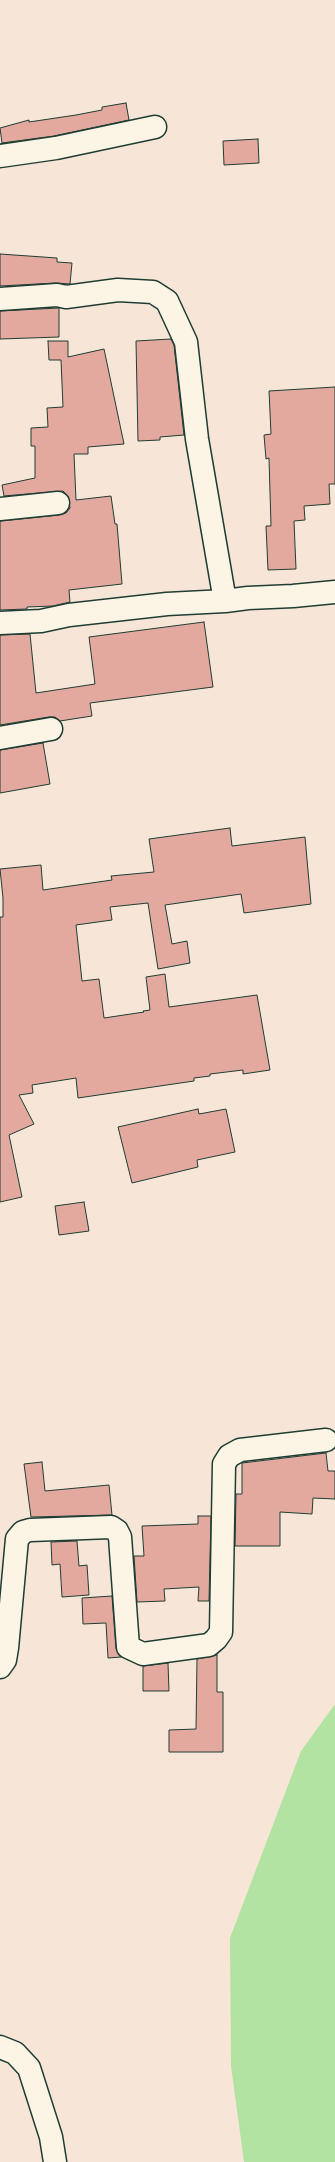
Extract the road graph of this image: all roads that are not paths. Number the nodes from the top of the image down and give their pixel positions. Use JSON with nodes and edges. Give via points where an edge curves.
{"nodes":[{"id":1,"x":155,"y":127,"type":"dead end"},
{"id":2,"x":0,"y":156,"type":"edge"},
{"id":3,"x":0,"y":299,"type":"edge"},
{"id":4,"x":58,"y":503,"type":"dead end"},
{"id":5,"x":0,"y":509,"type":"edge"},
{"id":6,"x":335,"y":592,"type":"edge"},
{"id":7,"x":225,"y":601,"type":"junction"},
{"id":8,"x":0,"y":623,"type":"edge"},
{"id":9,"x":51,"y":729,"type":"dead end"},
{"id":10,"x":0,"y":738,"type":"edge"},
{"id":11,"x":326,"y":1440,"type":"dead end"},
{"id":12,"x":0,"y":1667,"type":"edge"},
{"id":13,"x":0,"y":2047,"type":"edge"},
{"id":14,"x":54,"y":2162,"type":"edge"}],
"edges":[{"from":1,"to":2,"type":"street","via":[[56,148]]},
{"from":3,"to":7,"type":"street","via":[[57,295],[66,297],[118,290],[153,292],[167,301],[186,342],[197,439]]},
{"from":4,"to":5,"type":"street"},
{"from":6,"to":7,"type":"street"},
{"from":7,"to":8,"type":"street","via":[[166,604],[69,615],[41,621]]},
{"from":9,"to":10,"type":"street"},
{"from":11,"to":12,"type":"street","via":[[240,1450],[229,1456],[224,1464],[221,1632],[209,1644],[143,1654],[128,1647],[120,1537],[111,1527],[30,1530],[23,1532],[17,1539],[7,1648],[5,1660]]},
{"from":13,"to":14,"type":"street","via":[[15,2053],[29,2068],[51,2136]]}]}
